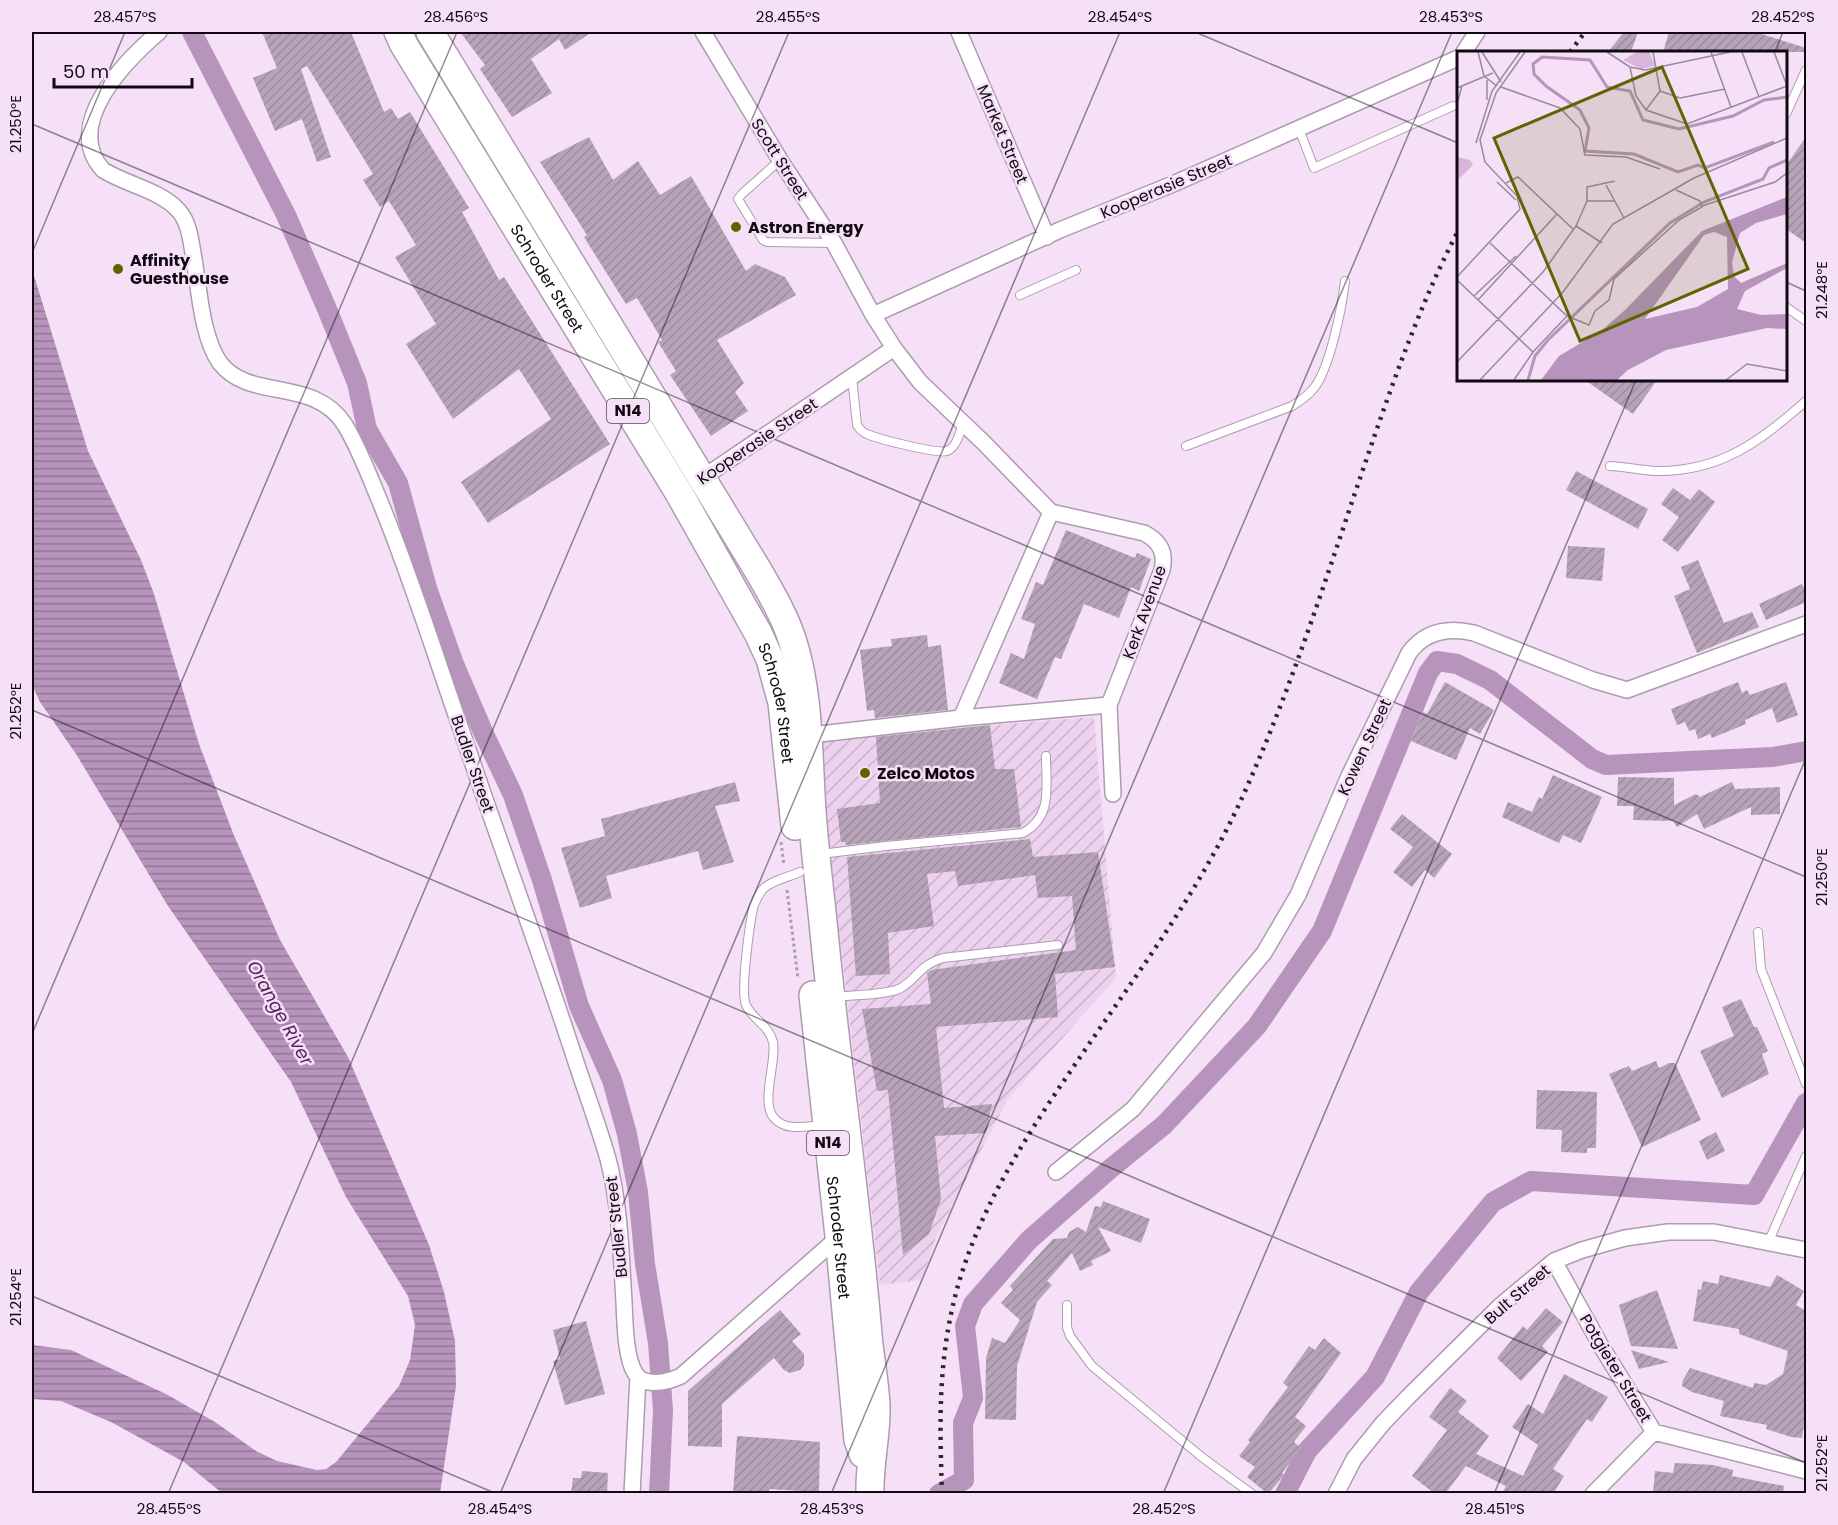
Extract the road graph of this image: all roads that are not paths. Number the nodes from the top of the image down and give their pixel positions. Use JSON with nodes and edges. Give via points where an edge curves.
{"nodes":[{"id":1,"x":159,"y":32,"type":"edge"},
{"id":2,"x":398,"y":32,"type":"edge"},
{"id":3,"x":430,"y":32,"type":"edge"},
{"id":4,"x":703,"y":32,"type":"edge"},
{"id":5,"x":959,"y":32,"type":"edge"},
{"id":6,"x":1477,"y":32,"type":"edge"},
{"id":7,"x":1465,"y":51,"type":"edge"},
{"id":8,"x":1457,"y":58,"type":"edge"},
{"id":9,"x":1806,"y":70,"type":"edge"},
{"id":10,"x":1454,"y":106,"type":"dead end"},
{"id":11,"x":1787,"y":110,"type":"edge"},
{"id":12,"x":1299,"y":129,"type":"junction"},
{"id":13,"x":780,"y":160,"type":"junction"},
{"id":14,"x":1047,"y":237,"type":"junction"},
{"id":15,"x":834,"y":243,"type":"junction"},
{"id":16,"x":1076,"y":270,"type":"dead end"},
{"id":17,"x":1345,"y":281,"type":"dead end"},
{"id":18,"x":1020,"y":295,"type":"dead end"},
{"id":19,"x":1787,"y":308,"type":"edge"},
{"id":20,"x":873,"y":315,"type":"junction"},
{"id":21,"x":1806,"y":321,"type":"edge"},
{"id":22,"x":894,"y":348,"type":"junction"},
{"id":23,"x":852,"y":377,"type":"junction"},
{"id":24,"x":1806,"y":401,"type":"edge"},
{"id":25,"x":963,"y":423,"type":"junction"},
{"id":26,"x":1186,"y":446,"type":"dead end"},
{"id":27,"x":1610,"y":466,"type":"dead end"},
{"id":28,"x":690,"y":486,"type":"junction"},
{"id":29,"x":1050,"y":512,"type":"junction"},
{"id":30,"x":1806,"y":624,"type":"edge"},
{"id":31,"x":1109,"y":705,"type":"junction"},
{"id":32,"x":961,"y":718,"type":"junction"},
{"id":33,"x":798,"y":736,"type":"junction"},
{"id":34,"x":1046,"y":756,"type":"dead end"},
{"id":35,"x":1113,"y":794,"type":"dead end"},
{"id":36,"x":800,"y":868,"type":"junction"},
{"id":37,"x":1758,"y":932,"type":"dead end"},
{"id":38,"x":1058,"y":945,"type":"dead end"},
{"id":39,"x":814,"y":994,"type":"junction"},
{"id":40,"x":1806,"y":1083,"type":"edge"},
{"id":41,"x":826,"y":1125,"type":"junction"},
{"id":42,"x":1806,"y":1156,"type":"edge"},
{"id":43,"x":1056,"y":1172,"type":"dead end"},
{"id":44,"x":849,"y":1229,"type":"junction"},
{"id":45,"x":1768,"y":1243,"type":"junction"},
{"id":46,"x":1806,"y":1250,"type":"edge"},
{"id":47,"x":1554,"y":1262,"type":"junction"},
{"id":48,"x":1067,"y":1305,"type":"dead end"},
{"id":49,"x":638,"y":1377,"type":"junction"},
{"id":50,"x":1654,"y":1432,"type":"junction"},
{"id":51,"x":1806,"y":1471,"type":"edge"},
{"id":52,"x":869,"y":1482,"type":"edge"},
{"id":53,"x":632,"y":1494,"type":"edge"},
{"id":54,"x":1252,"y":1494,"type":"edge"},
{"id":55,"x":1336,"y":1494,"type":"edge"},
{"id":56,"x":1593,"y":1494,"type":"edge"}],
"edges":[{"from":1,"to":49,"type":"street","name":"Budler Street","via":[[135,55],[96,107],[90,125],[92,153],[103,170],[166,200],[183,216],[191,239],[207,329],[225,369],[243,381],[291,390],[324,403],[344,423],[363,459],[404,562],[608,1158],[616,1200],[626,1332]]},
{"from":2,"to":28,"type":"highway","name":"Schroder Street","number":"N14","via":[[450,122]]},
{"from":3,"to":28,"type":"highway","name":"Schroder Street","number":"N14"},
{"from":4,"to":13,"type":"street","name":"Scott Street"},
{"from":5,"to":14,"type":"street","name":"Market Street"},
{"from":6,"to":7,"type":"street"},
{"from":8,"to":12,"type":"street","name":"Kooperasie Street"},
{"from":9,"to":11,"type":"lane"},
{"from":10,"to":12,"type":"lane","via":[[1314,168]]},
{"from":12,"to":14,"type":"street","name":"Kooperasie Street"},
{"from":13,"to":15,"type":"street","name":"Scott Street"},
{"from":13,"to":15,"type":"lane","via":[[738,199],[763,240]]},
{"from":14,"to":20,"type":"street","name":"Kooperasie Street"},
{"from":15,"to":20,"type":"street","name":"Scott Street"},
{"from":16,"to":18,"type":"lane"},
{"from":17,"to":26,"type":"lane","via":[[1323,371],[1314,388],[1292,406]]},
{"from":19,"to":21,"type":"lane"},
{"from":20,"to":22,"type":"street","name":"Scott Street"},
{"from":22,"to":23,"type":"street","name":"Kooperasie Street"},
{"from":22,"to":25,"type":"street","via":[[920,382]]},
{"from":23,"to":25,"type":"lane","via":[[857,425],[866,434],[942,452],[956,442]]},
{"from":23,"to":28,"type":"street","name":"Kooperasie Street"},
{"from":24,"to":27,"type":"lane","via":[[1755,443],[1726,459],[1700,467],[1656,471]]},
{"from":25,"to":29,"type":"street"},
{"from":28,"to":33,"type":"highway","name":"Schroder Street","number":"N14","via":[[770,659],[782,704]]},
{"from":29,"to":31,"type":"street","name":"Kerk Avenue","via":[[1144,533],[1157,541],[1164,555],[1162,570]]},
{"from":29,"to":32,"type":"street"},
{"from":30,"to":43,"type":"street","name":"Kowen Street","via":[[1627,690],[1483,635],[1463,630],[1423,638],[1409,653],[1349,776],[1298,895],[1269,946],[1133,1110]]},
{"from":31,"to":32,"type":"street"},
{"from":31,"to":35,"type":"street","name":"Kerk Avenue"},
{"from":32,"to":33,"type":"street"},
{"from":33,"to":36,"type":"highway","name":"Schroder Street","number":"N14"},
{"from":34,"to":36,"type":"lane","via":[[1045,809],[1037,824],[1023,833],[886,846]]},
{"from":36,"to":39,"type":"highway","name":"Schroder Street","number":"N14"},
{"from":36,"to":41,"type":"lane","via":[[769,884],[755,902],[744,1002],[772,1039],[771,1116],[795,1127]]},
{"from":37,"to":40,"type":"lane","via":[[1761,969]]},
{"from":38,"to":39,"type":"lane","via":[[943,958],[926,964],[896,990]]},
{"from":39,"to":41,"type":"highway","name":"Schroder Street","number":"N14"},
{"from":39,"to":44,"type":"highway","name":"Schroder Street","number":"N14"},
{"from":41,"to":44,"type":"highway","name":"Schroder Street","number":"N14"},
{"from":42,"to":45,"type":"lane"},
{"from":44,"to":49,"type":"street","via":[[691,1368],[674,1379],[654,1383]]},
{"from":44,"to":52,"type":"highway","name":"Schroder Street","number":"N14","via":[[858,1440]]},
{"from":45,"to":46,"type":"street","name":"Bult Street"},
{"from":45,"to":47,"type":"street","name":"Bult Street","via":[[1714,1232],[1668,1232],[1625,1238]]},
{"from":47,"to":50,"type":"street","name":"Potgieter Street"},
{"from":47,"to":55,"type":"street","name":"Bult Street","via":[[1500,1306],[1383,1423],[1354,1459]]},
{"from":48,"to":54,"type":"lane","via":[[1070,1336],[1092,1366]]},
{"from":49,"to":53,"type":"street"},
{"from":50,"to":51,"type":"street","name":"Potgieter Street"},
{"from":50,"to":56,"type":"street"}]}
